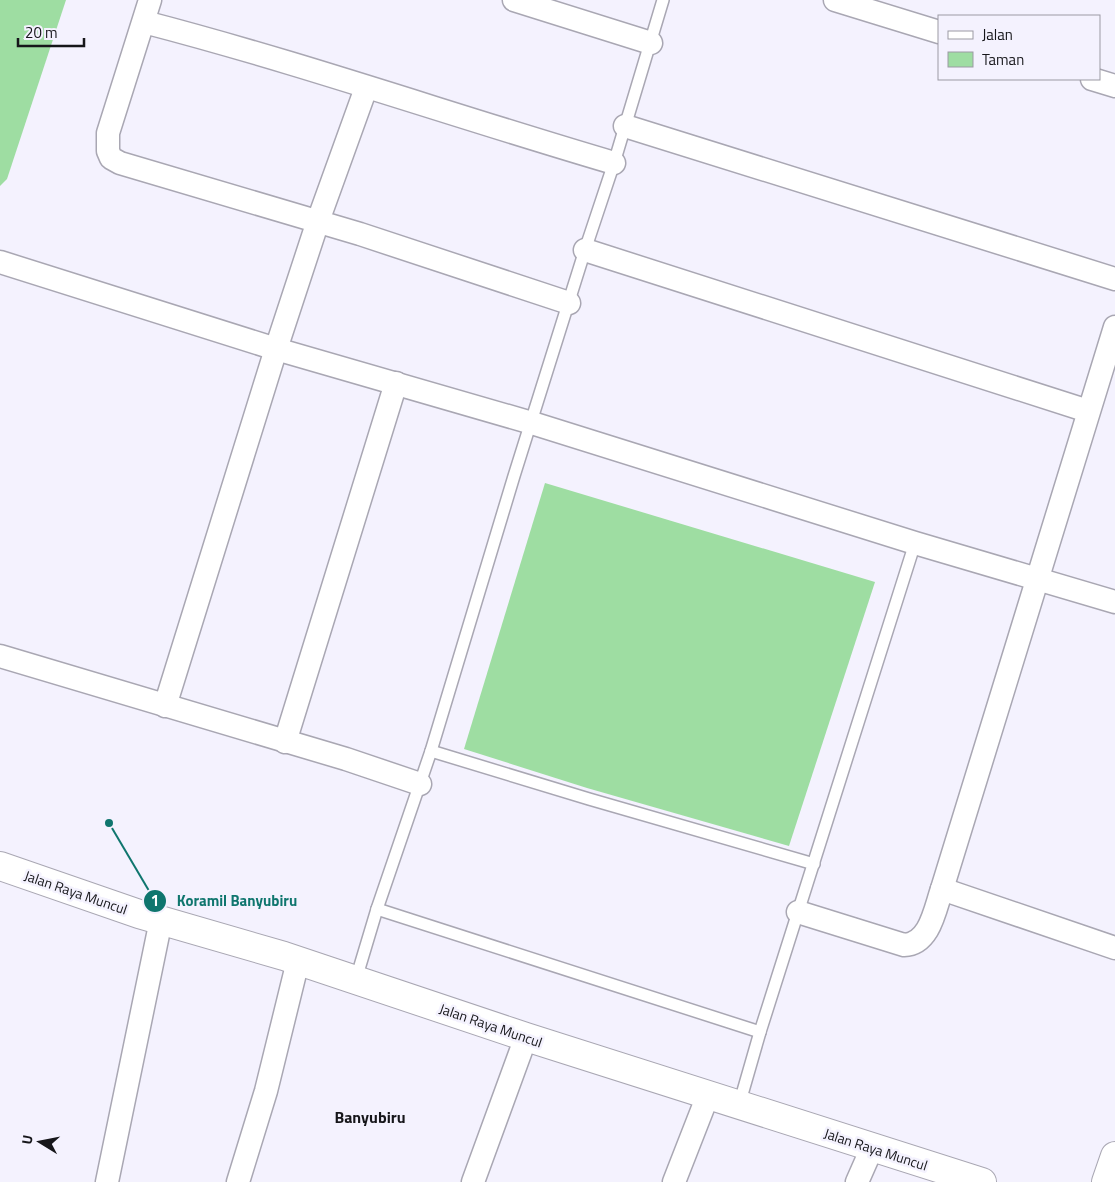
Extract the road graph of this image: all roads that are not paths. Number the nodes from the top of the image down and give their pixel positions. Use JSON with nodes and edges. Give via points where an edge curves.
{"nodes":[{"id":1,"x":150,"y":0,"type":"edge"},
{"id":2,"x":514,"y":0,"type":"edge"},
{"id":3,"x":664,"y":0,"type":"edge"},
{"id":4,"x":835,"y":0,"type":"edge"},
{"id":5,"x":144,"y":22,"type":"junction"},
{"id":6,"x":938,"y":32,"type":"edge"},
{"id":7,"x":651,"y":43,"type":"junction"},
{"id":8,"x":1095,"y":80,"type":"edge"},
{"id":9,"x":1115,"y":86,"type":"edge"},
{"id":10,"x":366,"y":88,"type":"junction"},
{"id":11,"x":625,"y":126,"type":"junction"},
{"id":12,"x":614,"y":163,"type":"junction"},
{"id":13,"x":318,"y":221,"type":"junction"},
{"id":14,"x":585,"y":250,"type":"junction"},
{"id":15,"x":0,"y":262,"type":"edge"},
{"id":16,"x":1115,"y":279,"type":"edge"},
{"id":17,"x":569,"y":303,"type":"junction"},
{"id":18,"x":1115,"y":327,"type":"edge"},
{"id":19,"x":276,"y":349,"type":"junction"},
{"id":20,"x":396,"y":382,"type":"junction"},
{"id":21,"x":1088,"y":411,"type":"junction"},
{"id":22,"x":532,"y":423,"type":"junction"},
{"id":23,"x":915,"y":543,"type":"junction"},
{"id":24,"x":1037,"y":579,"type":"junction"},
{"id":25,"x":1115,"y":602,"type":"edge"},
{"id":26,"x":0,"y":656,"type":"edge"},
{"id":27,"x":165,"y":706,"type":"junction"},
{"id":28,"x":285,"y":742,"type":"junction"},
{"id":29,"x":431,"y":751,"type":"junction"},
{"id":30,"x":420,"y":784,"type":"junction"},
{"id":31,"x":814,"y":864,"type":"junction"},
{"id":32,"x":0,"y":866,"type":"edge"},
{"id":33,"x":942,"y":889,"type":"junction"},
{"id":34,"x":376,"y":909,"type":"junction"},
{"id":35,"x":798,"y":912,"type":"junction"},
{"id":36,"x":161,"y":920,"type":"junction"},
{"id":37,"x":1115,"y":948,"type":"edge"},
{"id":38,"x":298,"y":961,"type":"junction"},
{"id":39,"x":356,"y":979,"type":"junction"},
{"id":40,"x":760,"y":1032,"type":"junction"},
{"id":41,"x":526,"y":1037,"type":"junction"},
{"id":42,"x":708,"y":1095,"type":"junction"},
{"id":43,"x":739,"y":1105,"type":"junction"},
{"id":44,"x":872,"y":1148,"type":"junction"},
{"id":45,"x":934,"y":1175,"type":"edge"},
{"id":46,"x":107,"y":1182,"type":"edge"},
{"id":47,"x":238,"y":1182,"type":"edge"},
{"id":48,"x":474,"y":1182,"type":"edge"},
{"id":49,"x":674,"y":1182,"type":"edge"},
{"id":50,"x":857,"y":1182,"type":"edge"},
{"id":51,"x":982,"y":1182,"type":"edge"}],
"edges":[{"from":1,"to":5,"type":"street"},
{"from":2,"to":7,"type":"street"},
{"from":3,"to":7,"type":"lane"},
{"from":4,"to":6,"type":"street"},
{"from":5,"to":10,"type":"street","via":[[234,45]]},
{"from":5,"to":13,"type":"street","via":[[108,133],[111,158]]},
{"from":7,"to":11,"type":"lane"},
{"from":8,"to":9,"type":"street"},
{"from":10,"to":12,"type":"street"},
{"from":10,"to":13,"type":"street"},
{"from":11,"to":12,"type":"lane"},
{"from":11,"to":16,"type":"street"},
{"from":12,"to":14,"type":"lane"},
{"from":13,"to":17,"type":"street"},
{"from":13,"to":19,"type":"street"},
{"from":14,"to":17,"type":"lane"},
{"from":14,"to":21,"type":"street"},
{"from":15,"to":19,"type":"street"},
{"from":17,"to":22,"type":"lane"},
{"from":18,"to":21,"type":"street"},
{"from":19,"to":20,"type":"street"},
{"from":19,"to":27,"type":"street"},
{"from":20,"to":22,"type":"street"},
{"from":20,"to":28,"type":"street"},
{"from":21,"to":24,"type":"street"},
{"from":22,"to":23,"type":"street"},
{"from":22,"to":29,"type":"lane"},
{"from":23,"to":24,"type":"street"},
{"from":23,"to":31,"type":"lane"},
{"from":24,"to":25,"type":"street"},
{"from":24,"to":33,"type":"street"},
{"from":26,"to":27,"type":"street"},
{"from":27,"to":28,"type":"street"},
{"from":28,"to":30,"type":"street"},
{"from":29,"to":30,"type":"lane"},
{"from":29,"to":31,"type":"lane"},
{"from":30,"to":34,"type":"lane"},
{"from":31,"to":35,"type":"lane"},
{"from":32,"to":36,"type":"main road","name":"Jalan Raya Muncul"},
{"from":33,"to":35,"type":"street","via":[[926,933],[909,945]]},
{"from":33,"to":37,"type":"street"},
{"from":34,"to":39,"type":"lane"},
{"from":34,"to":40,"type":"lane"},
{"from":35,"to":40,"type":"lane"},
{"from":36,"to":38,"type":"main road","name":"Jalan Raya Muncul"},
{"from":36,"to":46,"type":"street"},
{"from":38,"to":39,"type":"main road","name":"Jalan Raya Muncul"},
{"from":38,"to":47,"type":"street","via":[[266,1091]]},
{"from":39,"to":41,"type":"main road","name":"Jalan Raya Muncul"},
{"from":40,"to":43,"type":"lane"},
{"from":41,"to":42,"type":"main road","name":"Jalan Raya Muncul"},
{"from":41,"to":48,"type":"street"},
{"from":42,"to":43,"type":"main road","name":"Jalan Raya Muncul"},
{"from":42,"to":49,"type":"street"},
{"from":43,"to":44,"type":"main road","name":"Jalan Raya Muncul"},
{"from":44,"to":45,"type":"main road","name":"Jalan Raya Muncul"},
{"from":44,"to":50,"type":"street"},
{"from":45,"to":51,"type":"main road","name":"Jalan Raya Muncul"}]}
